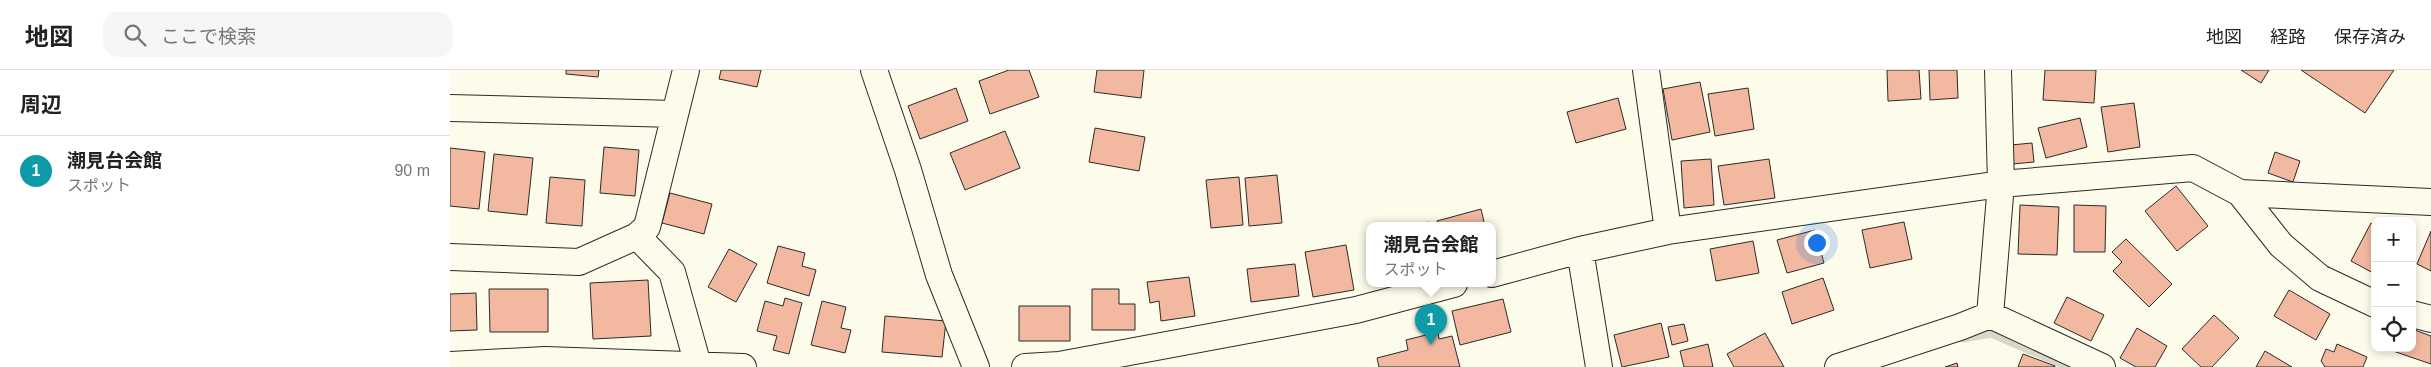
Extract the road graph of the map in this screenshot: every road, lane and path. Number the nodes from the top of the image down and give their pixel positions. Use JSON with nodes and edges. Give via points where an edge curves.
{"nodes":[{"id":1,"x":686,"y":70,"type":"edge"},
{"id":2,"x":874,"y":70,"type":"edge"},
{"id":3,"x":1646,"y":70,"type":"edge"},
{"id":4,"x":1998,"y":70,"type":"edge"},
{"id":5,"x":450,"y":108,"type":"edge"},
{"id":6,"x":675,"y":114,"type":"junction"},
{"id":7,"x":2001,"y":184,"type":"junction"},
{"id":8,"x":2240,"y":192,"type":"junction"},
{"id":9,"x":2431,"y":202,"type":"edge"},
{"id":10,"x":1668,"y":231,"type":"junction"},
{"id":11,"x":637,"y":236,"type":"junction"},
{"id":12,"x":1580,"y":250,"type":"junction"},
{"id":13,"x":450,"y":258,"type":"edge"},
{"id":14,"x":1496,"y":273,"type":"edge"},
{"id":15,"x":1443,"y":287,"type":"edge"},
{"id":16,"x":2371,"y":302,"type":"edge"},
{"id":17,"x":1990,"y":315,"type":"junction"},
{"id":18,"x":2416,"y":315,"type":"edge"},
{"id":19,"x":2431,"y":319,"type":"edge"},
{"id":20,"x":1889,"y":359,"type":"edge"},
{"id":21,"x":450,"y":364,"type":"edge"},
{"id":22,"x":698,"y":365,"type":"junction"},
{"id":23,"x":743,"y":367,"type":"edge"},
{"id":24,"x":976,"y":367,"type":"edge"},
{"id":25,"x":1024,"y":367,"type":"edge"},
{"id":26,"x":1599,"y":367,"type":"edge"},
{"id":27,"x":1838,"y":367,"type":"edge"},
{"id":28,"x":2102,"y":367,"type":"edge"}],
"edges":[{"from":1,"to":6,"type":"street"},
{"from":2,"to":24,"type":"street","via":[[939,275]]},
{"from":3,"to":10,"type":"street"},
{"from":4,"to":7,"type":"street"},
{"from":5,"to":6,"type":"street"},
{"from":6,"to":11,"type":"street","via":[[647,228]]},
{"from":7,"to":8,"type":"street","via":[[2193,168]]},
{"from":7,"to":10,"type":"street"},
{"from":7,"to":17,"type":"street"},
{"from":8,"to":9,"type":"street"},
{"from":8,"to":16,"type":"street","via":[[2281,245],[2320,278]]},
{"from":10,"to":12,"type":"street"},
{"from":11,"to":13,"type":"street","via":[[579,262]]},
{"from":11,"to":22,"type":"street","via":[[672,272]]},
{"from":12,"to":14,"type":"street"},
{"from":12,"to":26,"type":"street"},
{"from":15,"to":25,"type":"street","via":[[1356,310],[1059,365]]},
{"from":17,"to":20,"type":"street"},
{"from":17,"to":28,"type":"street"},
{"from":18,"to":19,"type":"street"},
{"from":20,"to":27,"type":"street"},
{"from":21,"to":22,"type":"street","via":[[545,360]]},
{"from":22,"to":23,"type":"street"}]}
